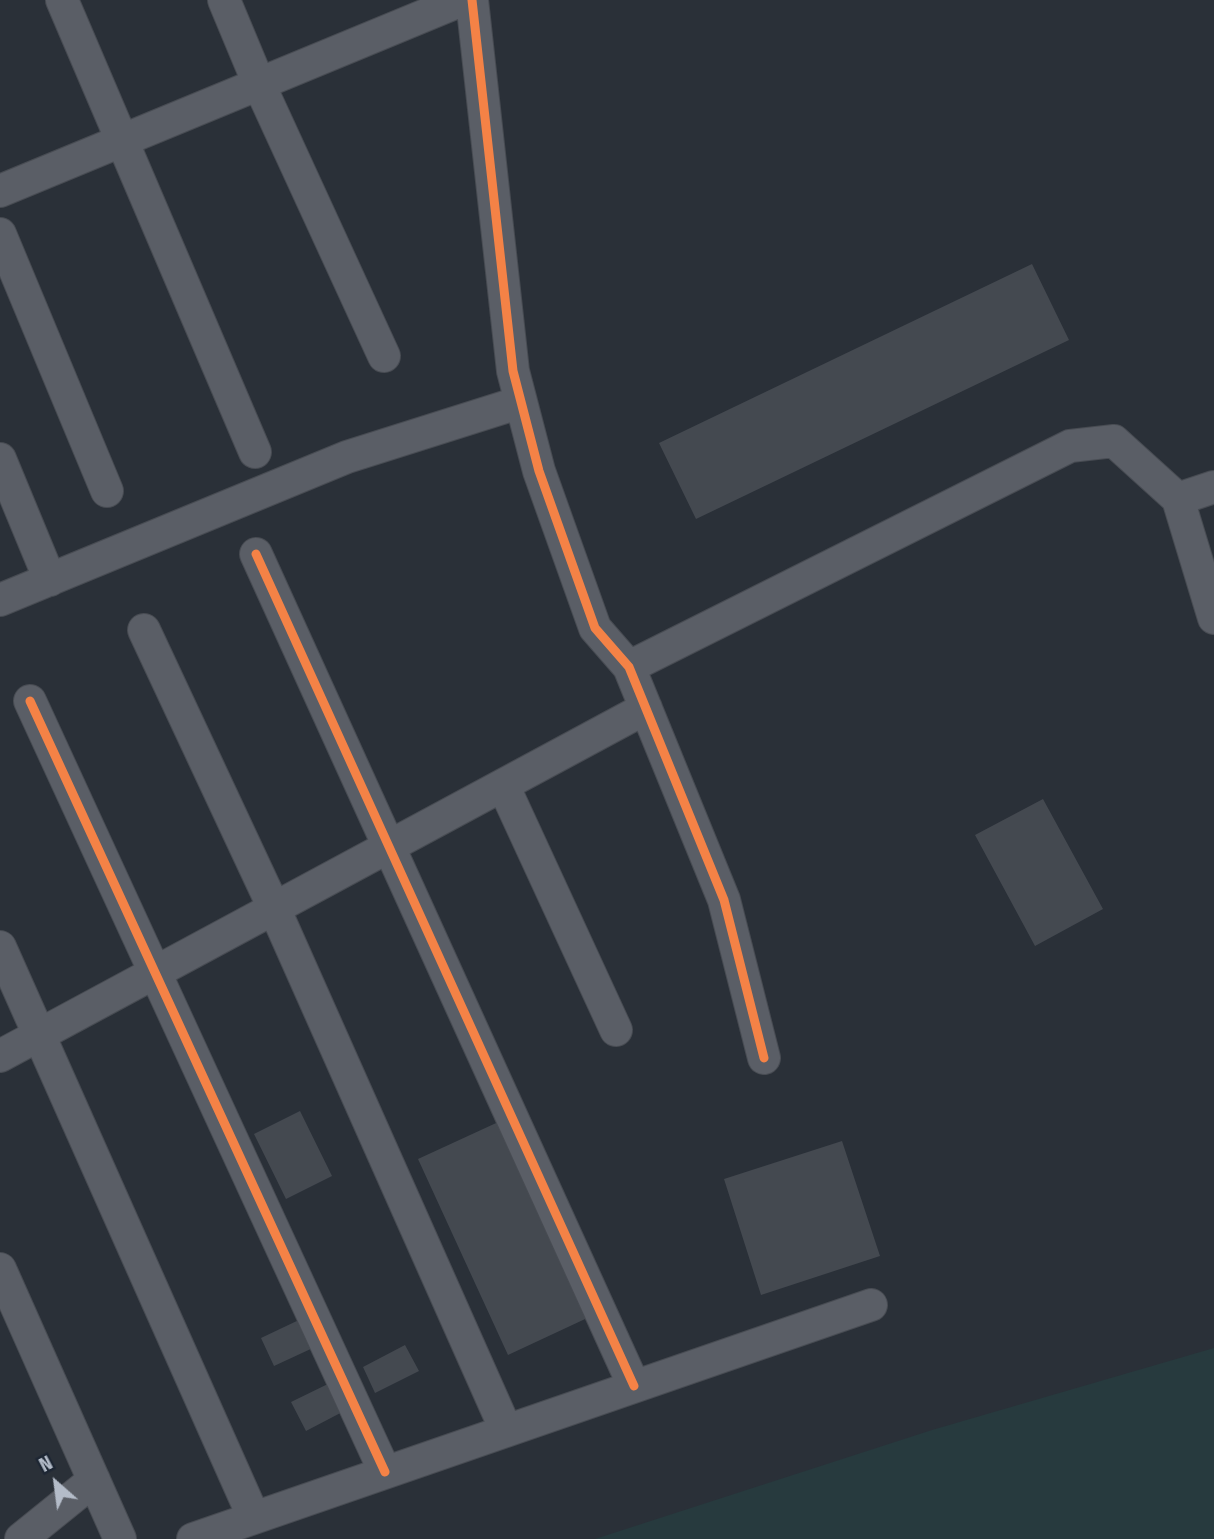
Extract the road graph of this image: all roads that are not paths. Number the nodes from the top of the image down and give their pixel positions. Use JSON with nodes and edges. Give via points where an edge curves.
{"nodes":[{"id":1,"x":61,"y":0,"type":"edge"},
{"id":2,"x":224,"y":0,"type":"edge"},
{"id":3,"x":462,"y":0,"type":"edge"},
{"id":4,"x":472,"y":0,"type":"edge"},
{"id":5,"x":395,"y":13,"type":"edge"},
{"id":6,"x":259,"y":84,"type":"junction"},
{"id":7,"x":122,"y":140,"type":"junction"},
{"id":8,"x":0,"y":191,"type":"edge"},
{"id":9,"x":0,"y":234,"type":"edge"},
{"id":10,"x":384,"y":356,"type":"dead end"},
{"id":11,"x":521,"y":402,"type":"junction"},
{"id":12,"x":255,"y":452,"type":"dead end"},
{"id":13,"x":0,"y":459,"type":"edge"},
{"id":14,"x":1214,"y":487,"type":"edge"},
{"id":15,"x":107,"y":491,"type":"dead end"},
{"id":16,"x":1178,"y":499,"type":"junction"},
{"id":17,"x":256,"y":554,"type":"dead end"},
{"id":18,"x":50,"y":580,"type":"junction"},
{"id":19,"x":0,"y":600,"type":"edge"},
{"id":20,"x":1214,"y":618,"type":"edge"},
{"id":21,"x":144,"y":630,"type":"dead end"},
{"id":22,"x":629,"y":667,"type":"junction"},
{"id":23,"x":30,"y":701,"type":"dead end"},
{"id":24,"x":646,"y":708,"type":"junction"},
{"id":25,"x":503,"y":785,"type":"junction"},
{"id":26,"x":388,"y":847,"type":"junction"},
{"id":27,"x":274,"y":908,"type":"junction"},
{"id":28,"x":0,"y":947,"type":"edge"},
{"id":29,"x":157,"y":972,"type":"junction"},
{"id":30,"x":616,"y":1030,"type":"dead end"},
{"id":31,"x":41,"y":1034,"type":"junction"},
{"id":32,"x":0,"y":1056,"type":"edge"},
{"id":33,"x":764,"y":1058,"type":"dead end"},
{"id":34,"x":0,"y":1269,"type":"edge"},
{"id":35,"x":871,"y":1305,"type":"dead end"},
{"id":36,"x":634,"y":1386,"type":"junction"},
{"id":37,"x":506,"y":1430,"type":"junction"},
{"id":38,"x":386,"y":1472,"type":"junction"},
{"id":39,"x":94,"y":1480,"type":"junction"},
{"id":40,"x":254,"y":1518,"type":"junction"},
{"id":41,"x":21,"y":1539,"type":"edge"},
{"id":42,"x":120,"y":1539,"type":"edge"},
{"id":43,"x":192,"y":1539,"type":"edge"}],
"edges":[{"from":1,"to":7,"type":"street"},
{"from":2,"to":6,"type":"street"},
{"from":3,"to":5,"type":"street"},
{"from":4,"to":11,"type":"street","via":[[513,371]]},
{"from":5,"to":6,"type":"street"},
{"from":6,"to":7,"type":"street"},
{"from":6,"to":10,"type":"street"},
{"from":7,"to":8,"type":"street"},
{"from":7,"to":12,"type":"street"},
{"from":9,"to":15,"type":"street"},
{"from":11,"to":18,"type":"street","via":[[347,457]]},
{"from":11,"to":22,"type":"street","via":[[539,471],[595,628]]},
{"from":13,"to":18,"type":"street"},
{"from":14,"to":16,"type":"street"},
{"from":16,"to":20,"type":"street"},
{"from":16,"to":22,"type":"street","via":[[1114,441],[1070,446]]},
{"from":17,"to":26,"type":"street"},
{"from":18,"to":19,"type":"street"},
{"from":21,"to":27,"type":"street"},
{"from":22,"to":24,"type":"street"},
{"from":23,"to":29,"type":"street"},
{"from":24,"to":25,"type":"street"},
{"from":24,"to":33,"type":"street","via":[[724,900]]},
{"from":25,"to":26,"type":"street"},
{"from":25,"to":30,"type":"street"},
{"from":26,"to":27,"type":"street"},
{"from":26,"to":36,"type":"street"},
{"from":27,"to":29,"type":"street"},
{"from":27,"to":37,"type":"street"},
{"from":28,"to":31,"type":"street"},
{"from":29,"to":31,"type":"street"},
{"from":29,"to":38,"type":"street"},
{"from":31,"to":32,"type":"street"},
{"from":31,"to":40,"type":"street"},
{"from":34,"to":39,"type":"street"},
{"from":35,"to":36,"type":"street"},
{"from":36,"to":37,"type":"street"},
{"from":37,"to":38,"type":"street"},
{"from":38,"to":40,"type":"street"},
{"from":39,"to":41,"type":"street"},
{"from":39,"to":42,"type":"street"},
{"from":40,"to":43,"type":"street"}]}
